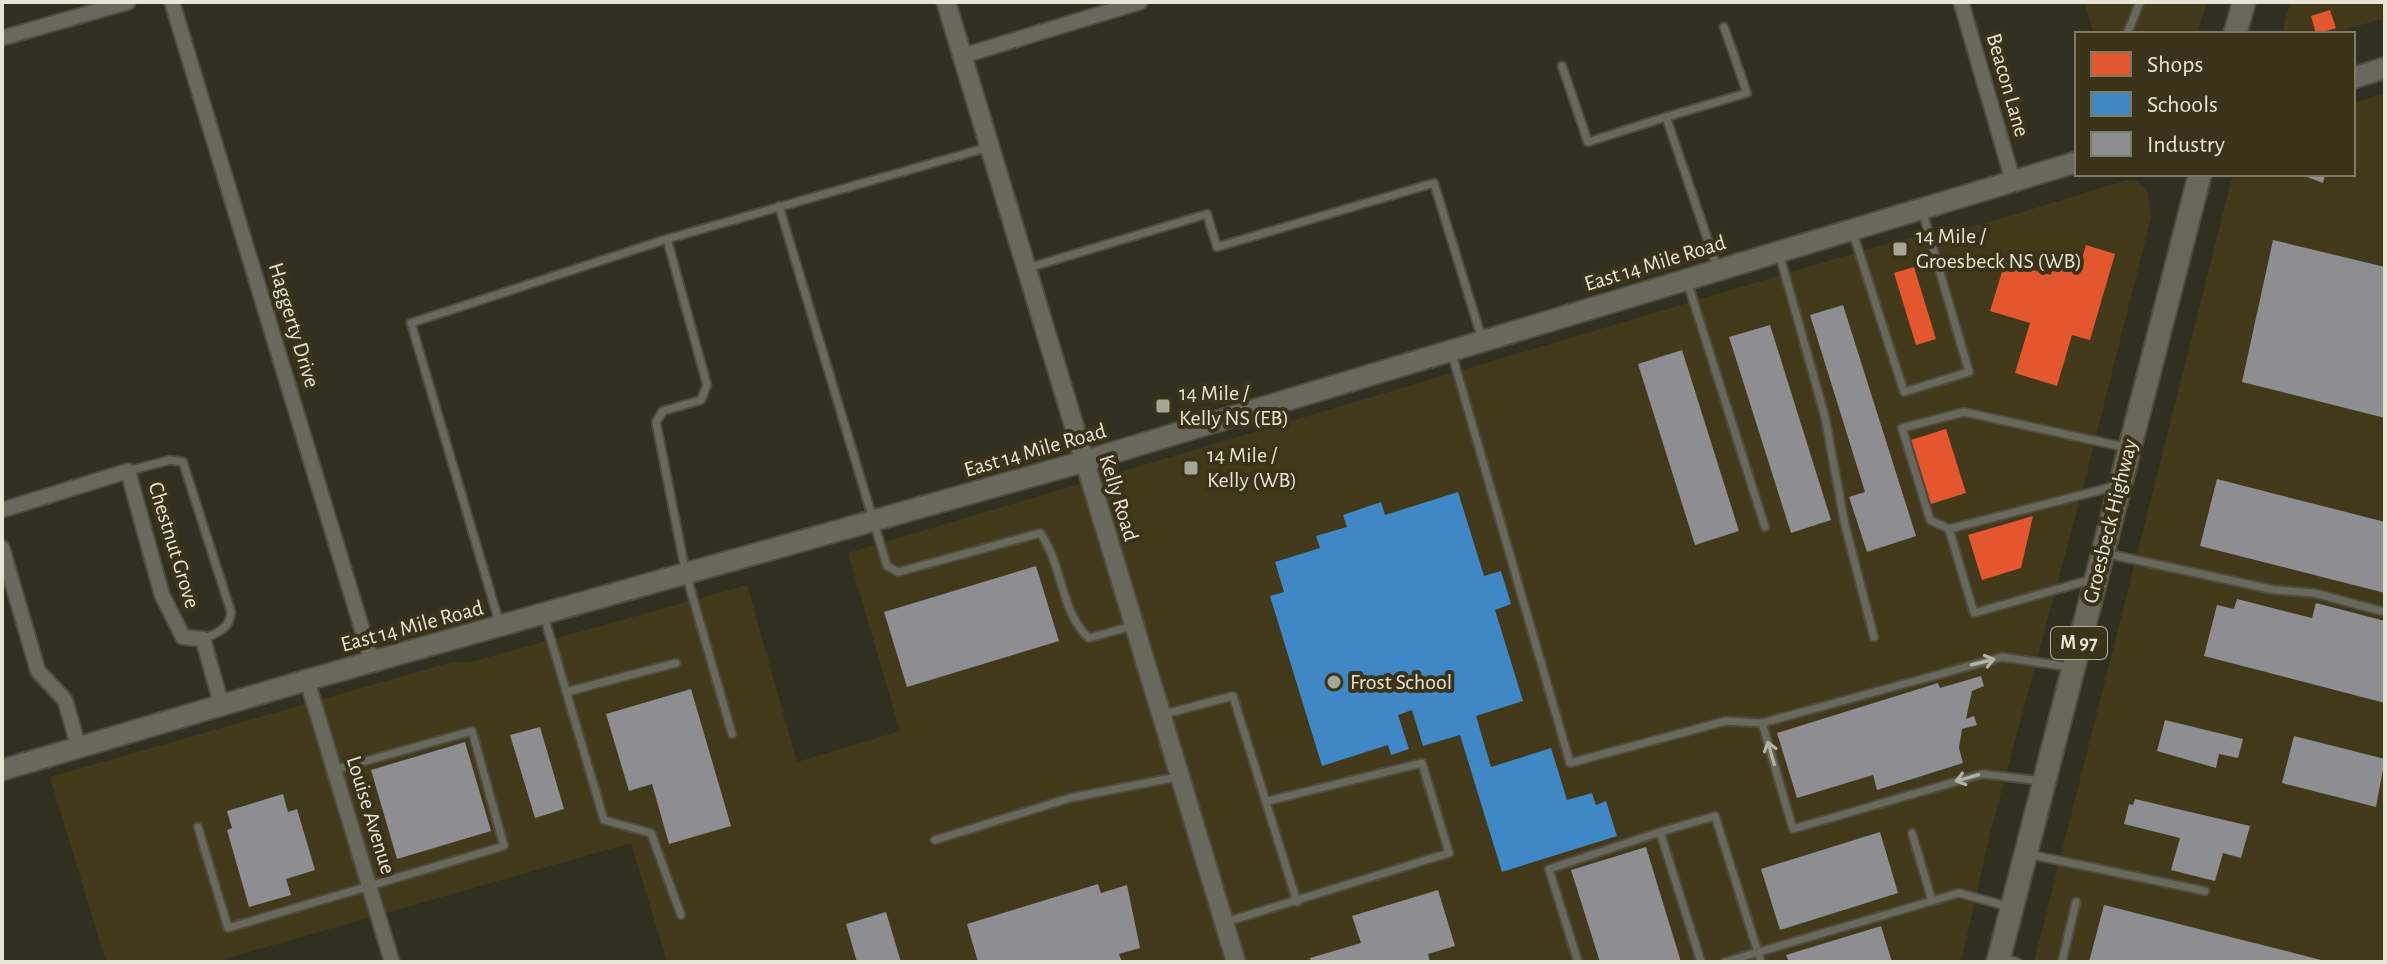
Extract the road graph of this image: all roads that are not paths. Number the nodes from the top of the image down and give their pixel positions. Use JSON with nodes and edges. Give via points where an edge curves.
{"nodes":[{"id":1,"x":128,"y":2,"type":"edge"},
{"id":2,"x":172,"y":2,"type":"edge"},
{"id":3,"x":946,"y":2,"type":"edge"},
{"id":4,"x":1140,"y":2,"type":"edge"},
{"id":5,"x":1961,"y":2,"type":"edge"},
{"id":6,"x":2140,"y":2,"type":"edge"},
{"id":7,"x":2244,"y":2,"type":"edge"},
{"id":8,"x":1724,"y":27,"type":"dead end"},
{"id":9,"x":2128,"y":32,"type":"edge"},
{"id":10,"x":2236,"y":32,"type":"edge"},
{"id":11,"x":2,"y":38,"type":"edge"},
{"id":12,"x":962,"y":56,"type":"junction"},
{"id":13,"x":1562,"y":66,"type":"dead end"},
{"id":14,"x":2385,"y":68,"type":"edge"},
{"id":15,"x":2355,"y":77,"type":"edge"},
{"id":16,"x":1666,"y":117,"type":"junction"},
{"id":17,"x":989,"y":147,"type":"junction"},
{"id":18,"x":2075,"y":163,"type":"edge"},
{"id":19,"x":2199,"y":176,"type":"edge"},
{"id":20,"x":2013,"y":181,"type":"junction"},
{"id":21,"x":779,"y":206,"type":"junction"},
{"id":22,"x":1921,"y":208,"type":"junction"},
{"id":23,"x":1852,"y":229,"type":"junction"},
{"id":24,"x":667,"y":239,"type":"junction"},
{"id":25,"x":1779,"y":251,"type":"junction"},
{"id":26,"x":1025,"y":269,"type":"junction"},
{"id":27,"x":1718,"y":269,"type":"junction"},
{"id":28,"x":1687,"y":279,"type":"junction"},
{"id":29,"x":1482,"y":341,"type":"junction"},
{"id":30,"x":1450,"y":351,"type":"junction"},
{"id":31,"x":2128,"y":448,"type":"junction"},
{"id":32,"x":1082,"y":462,"type":"junction"},
{"id":33,"x":128,"y":471,"type":"junction"},
{"id":34,"x":2119,"y":485,"type":"junction"},
{"id":35,"x":2,"y":510,"type":"edge"},
{"id":36,"x":873,"y":519,"type":"junction"},
{"id":37,"x":1765,"y":527,"type":"dead end"},
{"id":38,"x":1949,"y":529,"type":"junction"},
{"id":39,"x":2,"y":548,"type":"edge"},
{"id":40,"x":2102,"y":553,"type":"junction"},
{"id":41,"x":686,"y":574,"type":"junction"},
{"id":42,"x":2095,"y":578,"type":"junction"},
{"id":43,"x":2385,"y":612,"type":"edge"},
{"id":44,"x":543,"y":614,"type":"junction"},
{"id":45,"x":1133,"y":626,"type":"junction"},
{"id":46,"x":501,"y":627,"type":"junction"},
{"id":47,"x":1874,"y":637,"type":"dead end"},
{"id":48,"x":203,"y":639,"type":"junction"},
{"id":49,"x":372,"y":662,"type":"junction"},
{"id":50,"x":676,"y":663,"type":"dead end"},
{"id":51,"x":2073,"y":668,"type":"junction"},
{"id":52,"x":307,"y":680,"type":"junction"},
{"id":53,"x":566,"y":692,"type":"junction"},
{"id":54,"x":222,"y":707,"type":"junction"},
{"id":55,"x":1160,"y":715,"type":"junction"},
{"id":56,"x":1762,"y":723,"type":"junction"},
{"id":57,"x":732,"y":734,"type":"dead end"},
{"id":58,"x":79,"y":748,"type":"junction"},
{"id":59,"x":2,"y":770,"type":"edge"},
{"id":60,"x":334,"y":770,"type":"junction"},
{"id":61,"x":1180,"y":777,"type":"junction"},
{"id":62,"x":2044,"y":781,"type":"junction"},
{"id":63,"x":1268,"y":801,"type":"junction"},
{"id":64,"x":198,"y":827,"type":"dead end"},
{"id":65,"x":1660,"y":832,"type":"junction"},
{"id":66,"x":1912,"y":833,"type":"dead end"},
{"id":67,"x":935,"y":840,"type":"dead end"},
{"id":68,"x":2026,"y":854,"type":"junction"},
{"id":69,"x":369,"y":887,"type":"junction"},
{"id":70,"x":2205,"y":891,"type":"dead end"},
{"id":71,"x":1932,"y":901,"type":"junction"},
{"id":72,"x":1297,"y":902,"type":"junction"},
{"id":73,"x":2076,"y":902,"type":"dead end"},
{"id":74,"x":2012,"y":908,"type":"junction"},
{"id":75,"x":681,"y":915,"type":"dead end"},
{"id":76,"x":1224,"y":923,"type":"junction"},
{"id":77,"x":1758,"y":952,"type":"junction"},
{"id":78,"x":2005,"y":960,"type":"edge"},
{"id":79,"x":392,"y":962,"type":"edge"},
{"id":80,"x":1236,"y":962,"type":"edge"},
{"id":81,"x":1578,"y":962,"type":"edge"},
{"id":82,"x":1701,"y":962,"type":"edge"},
{"id":83,"x":1725,"y":962,"type":"edge"},
{"id":84,"x":1761,"y":962,"type":"edge"},
{"id":85,"x":2062,"y":962,"type":"edge"}],
"edges":[{"from":1,"to":11,"type":"street"},
{"from":2,"to":49,"type":"street","name":"Haggerty Drive"},
{"from":3,"to":12,"type":"street","name":"Kelly Road"},
{"from":4,"to":12,"type":"street"},
{"from":5,"to":20,"type":"street","name":"Beacon Lane"},
{"from":6,"to":9,"type":"lane"},
{"from":7,"to":10,"type":"main road"},
{"from":8,"to":16,"type":"lane","via":[[1747,93]]},
{"from":12,"to":17,"type":"street","name":"Kelly Road"},
{"from":13,"to":16,"type":"lane","via":[[1588,142]]},
{"from":14,"to":15,"type":"main road"},
{"from":16,"to":27,"type":"lane"},
{"from":17,"to":21,"type":"lane"},
{"from":17,"to":26,"type":"street","name":"Kelly Road"},
{"from":18,"to":20,"type":"main road","name":"East 14 Mile Road"},
{"from":19,"to":31,"type":"main road","name":"Groesbeck Highway","number":"M 97"},
{"from":20,"to":22,"type":"main road","name":"East 14 Mile Road"},
{"from":21,"to":24,"type":"lane"},
{"from":21,"to":36,"type":"lane"},
{"from":22,"to":23,"type":"main road","name":"East 14 Mile Road"},
{"from":22,"to":23,"type":"lane","via":[[1969,372],[1904,392]]},
{"from":23,"to":25,"type":"main road","name":"East 14 Mile Road"},
{"from":24,"to":41,"type":"lane","via":[[707,379],[701,400],[663,411],[656,422]]},
{"from":24,"to":46,"type":"lane","via":[[411,323]]},
{"from":25,"to":27,"type":"main road","name":"East 14 Mile Road"},
{"from":25,"to":47,"type":"lane","via":[[1825,417]]},
{"from":26,"to":29,"type":"lane","via":[[1207,214],[1217,247],[1434,183]]},
{"from":26,"to":32,"type":"street","name":"Kelly Road"},
{"from":27,"to":28,"type":"main road","name":"East 14 Mile Road"},
{"from":28,"to":29,"type":"main road","name":"East 14 Mile Road"},
{"from":28,"to":37,"type":"lane"},
{"from":29,"to":30,"type":"main road","name":"East 14 Mile Road"},
{"from":30,"to":32,"type":"main road","name":"East 14 Mile Road"},
{"from":30,"to":56,"type":"lane","via":[[1570,763],[1726,721]]},
{"from":31,"to":34,"type":"main road","name":"Groesbeck Highway","number":"M 97"},
{"from":31,"to":38,"type":"lane","via":[[1964,412],[1902,428],[1930,520]]},
{"from":32,"to":36,"type":"main road","name":"East 14 Mile Road"},
{"from":32,"to":45,"type":"street","name":"Kelly Road"},
{"from":33,"to":35,"type":"street"},
{"from":33,"to":48,"type":"street","name":"Chestnut Grove","via":[[162,595],[183,637]]},
{"from":33,"to":48,"type":"lane","via":[[170,460],[183,462],[231,612],[224,629]]},
{"from":34,"to":38,"type":"lane"},
{"from":34,"to":40,"type":"main road","name":"Groesbeck Highway","number":"M 97"},
{"from":36,"to":41,"type":"main road","name":"East 14 Mile Road"},
{"from":36,"to":45,"type":"lane","via":[[887,566],[898,572],[1040,533],[1051,549],[1077,626],[1089,638]]},
{"from":38,"to":42,"type":"lane","via":[[1974,613]]},
{"from":39,"to":58,"type":"street","via":[[38,671],[65,700]]},
{"from":40,"to":42,"type":"main road","name":"Groesbeck Highway","number":"M 97"},
{"from":40,"to":43,"type":"lane","via":[[2275,590],[2314,593]]},
{"from":41,"to":44,"type":"main road","name":"East 14 Mile Road"},
{"from":41,"to":57,"type":"lane"},
{"from":42,"to":51,"type":"main road","name":"Groesbeck Highway","number":"M 97"},
{"from":44,"to":46,"type":"main road","name":"East 14 Mile Road"},
{"from":44,"to":53,"type":"lane"},
{"from":45,"to":55,"type":"street","name":"Kelly Road"},
{"from":46,"to":49,"type":"main road","name":"East 14 Mile Road"},
{"from":48,"to":54,"type":"street"},
{"from":49,"to":52,"type":"main road","name":"East 14 Mile Road"},
{"from":50,"to":53,"type":"lane"},
{"from":56,"to":51,"type":"lane","one_way":true,"via":[[2002,657]]},
{"from":51,"to":62,"type":"main road","name":"Groesbeck Highway","number":"M 97"},
{"from":52,"to":54,"type":"main road","name":"East 14 Mile Road"},
{"from":52,"to":60,"type":"street","name":"Louise Avenue"},
{"from":53,"to":75,"type":"lane","via":[[604,820],[651,833]]},
{"from":54,"to":58,"type":"main road","name":"East 14 Mile Road"},
{"from":55,"to":61,"type":"street","name":"Kelly Road"},
{"from":55,"to":63,"type":"lane","via":[[1233,696]]},
{"from":62,"to":56,"type":"lane","one_way":true,"via":[[1982,774],[1793,829]]},
{"from":58,"to":59,"type":"main road","name":"East 14 Mile Road"},
{"from":60,"to":69,"type":"street","name":"Louise Avenue"},
{"from":60,"to":69,"type":"lane","via":[[472,731],[504,846]]},
{"from":61,"to":67,"type":"lane","via":[[1070,798]]},
{"from":61,"to":76,"type":"street","name":"Kelly Road"},
{"from":62,"to":68,"type":"main road","name":"Groesbeck Highway","number":"M 97"},
{"from":63,"to":72,"type":"lane"},
{"from":63,"to":72,"type":"lane","via":[[1422,763],[1449,853]]},
{"from":64,"to":69,"type":"lane","via":[[228,928]]},
{"from":65,"to":77,"type":"lane","via":[[1715,816]]},
{"from":65,"to":81,"type":"lane","via":[[1549,869]]},
{"from":65,"to":82,"type":"lane"},
{"from":66,"to":71,"type":"lane"},
{"from":68,"to":70,"type":"lane"},
{"from":68,"to":74,"type":"main road","name":"Groesbeck Highway","number":"M 97"},
{"from":69,"to":79,"type":"street","name":"Louise Avenue"},
{"from":71,"to":74,"type":"lane","via":[[1959,893]]},
{"from":71,"to":77,"type":"lane"},
{"from":72,"to":76,"type":"lane"},
{"from":73,"to":85,"type":"lane"},
{"from":74,"to":78,"type":"main road","name":"Groesbeck Highway","number":"M 97"},
{"from":76,"to":80,"type":"street","name":"Kelly Road"},
{"from":77,"to":83,"type":"lane"},
{"from":77,"to":84,"type":"lane"}]}
